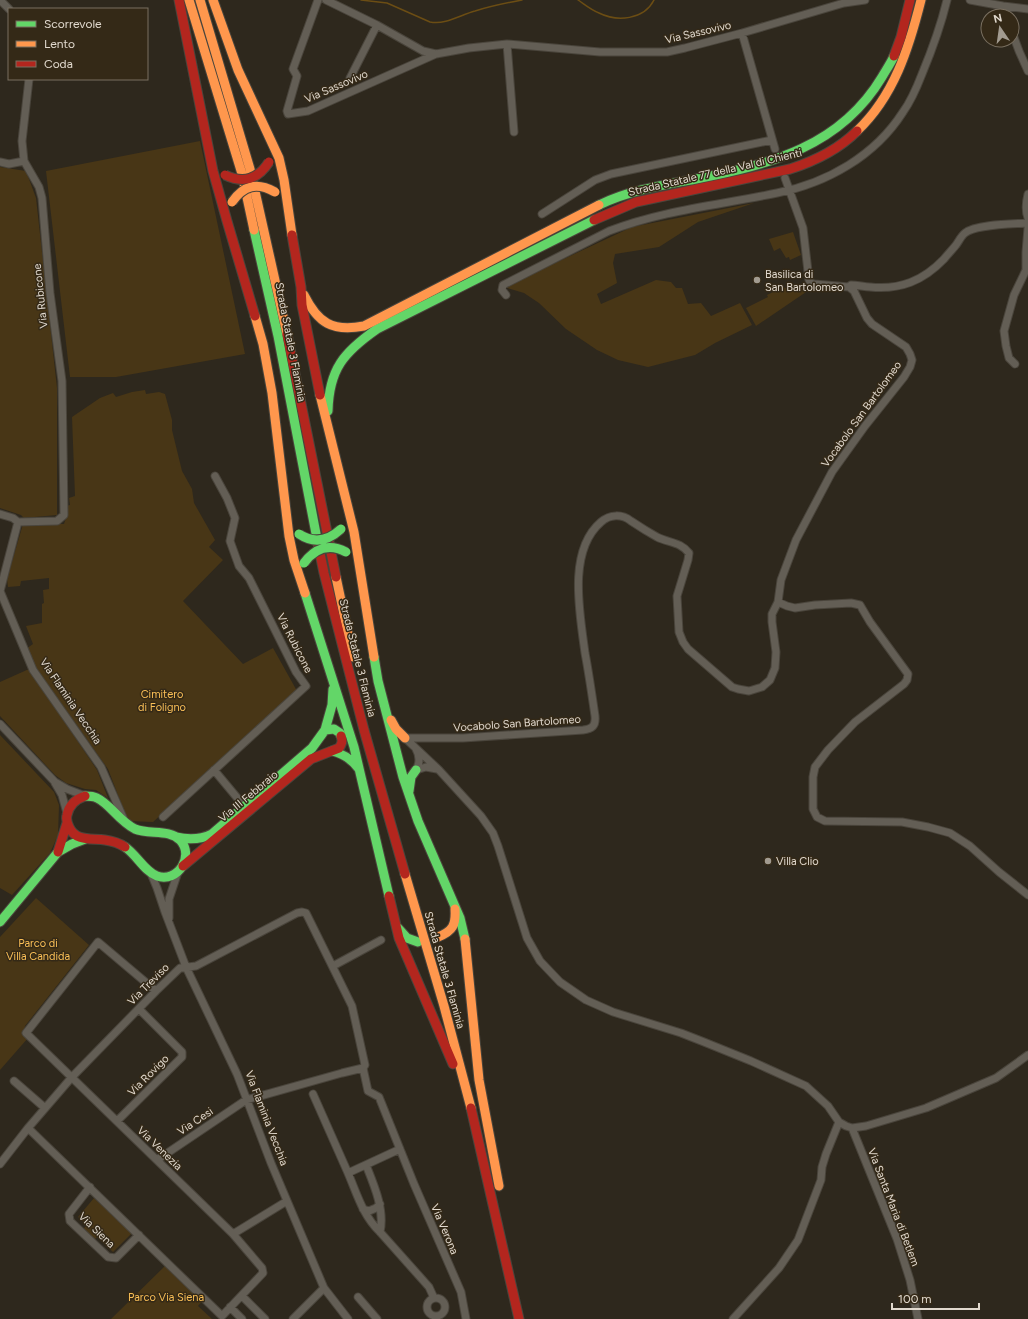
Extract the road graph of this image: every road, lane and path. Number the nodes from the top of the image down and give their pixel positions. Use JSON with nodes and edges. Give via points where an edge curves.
{"nodes":[{"id":1,"x":0,"y":0,"type":"edge"},
{"id":2,"x":178,"y":0,"type":"edge"},
{"id":3,"x":189,"y":0,"type":"edge"},
{"id":4,"x":200,"y":0,"type":"edge"},
{"id":5,"x":213,"y":0,"type":"edge"},
{"id":6,"x":318,"y":0,"type":"edge"},
{"id":7,"x":326,"y":0,"type":"edge"},
{"id":8,"x":866,"y":0,"type":"edge"},
{"id":9,"x":921,"y":0,"type":"edge"},
{"id":10,"x":947,"y":0,"type":"edge"},
{"id":11,"x":970,"y":0,"type":"edge"},
{"id":12,"x":909,"y":4,"type":"edge"},
{"id":13,"x":1003,"y":6,"type":"joint"},
{"id":14,"x":8,"y":8,"type":"edge"},
{"id":15,"x":1028,"y":9,"type":"edge"},
{"id":16,"x":377,"y":25,"type":"junction"},
{"id":17,"x":742,"y":33,"type":"junction"},
{"id":18,"x":507,"y":44,"type":"junction"},
{"id":19,"x":1018,"y":48,"type":"edge"},
{"id":20,"x":436,"y":54,"type":"junction"},
{"id":21,"x":1028,"y":71,"type":"edge"},
{"id":22,"x":350,"y":78,"type":"dead end"},
{"id":23,"x":29,"y":80,"type":"edge"},
{"id":24,"x":514,"y":132,"type":"dead end"},
{"id":25,"x":268,"y":136,"type":"junction"},
{"id":26,"x":772,"y":140,"type":"junction"},
{"id":27,"x":208,"y":145,"type":"junction"},
{"id":28,"x":775,"y":149,"type":"dead end"},
{"id":29,"x":24,"y":160,"type":"junction"},
{"id":30,"x":0,"y":162,"type":"edge"},
{"id":31,"x":785,"y":178,"type":"dead end"},
{"id":32,"x":790,"y":190,"type":"junction"},
{"id":33,"x":1028,"y":194,"type":"edge"},
{"id":34,"x":288,"y":210,"type":"junction"},
{"id":35,"x":542,"y":214,"type":"dead end"},
{"id":36,"x":1028,"y":218,"type":"edge"},
{"id":37,"x":1028,"y":223,"type":"edge"},
{"id":38,"x":229,"y":227,"type":"junction"},
{"id":39,"x":1028,"y":228,"type":"edge"},
{"id":40,"x":301,"y":287,"type":"junction"},
{"id":41,"x":849,"y":287,"type":"junction"},
{"id":42,"x":506,"y":295,"type":"dead end"},
{"id":43,"x":1015,"y":364,"type":"dead end"},
{"id":44,"x":328,"y":426,"type":"junction"},
{"id":45,"x":215,"y":476,"type":"dead end"},
{"id":46,"x":346,"y":503,"type":"junction"},
{"id":47,"x":0,"y":514,"type":"edge"},
{"id":48,"x":287,"y":521,"type":"junction"},
{"id":49,"x":18,"y":522,"type":"junction"},
{"id":50,"x":359,"y":564,"type":"junction"},
{"id":51,"x":298,"y":575,"type":"junction"},
{"id":52,"x":0,"y":591,"type":"edge"},
{"id":53,"x":778,"y":602,"type":"junction"},
{"id":54,"x":331,"y":674,"type":"junction"},
{"id":55,"x":386,"y":711,"type":"junction"},
{"id":56,"x":0,"y":724,"type":"edge"},
{"id":57,"x":325,"y":730,"type":"junction"},
{"id":58,"x":405,"y":738,"type":"junction"},
{"id":59,"x":416,"y":749,"type":"junction"},
{"id":60,"x":332,"y":751,"type":"junction"},
{"id":61,"x":214,"y":770,"type":"junction"},
{"id":62,"x":416,"y":770,"type":"junction"},
{"id":63,"x":439,"y":770,"type":"junction"},
{"id":64,"x":360,"y":771,"type":"junction"},
{"id":65,"x":55,"y":782,"type":"junction"},
{"id":66,"x":85,"y":796,"type":"junction"},
{"id":67,"x":411,"y":802,"type":"junction"},
{"id":68,"x":244,"y":806,"type":"junction"},
{"id":69,"x":67,"y":818,"type":"junction"},
{"id":70,"x":163,"y":818,"type":"dead end"},
{"id":71,"x":125,"y":824,"type":"junction"},
{"id":72,"x":176,"y":837,"type":"junction"},
{"id":73,"x":85,"y":839,"type":"junction"},
{"id":74,"x":58,"y":852,"type":"junction"},
{"id":75,"x":181,"y":869,"type":"junction"},
{"id":76,"x":150,"y":871,"type":"junction"},
{"id":77,"x":1028,"y":895,"type":"edge"},
{"id":78,"x":454,"y":903,"type":"junction"},
{"id":79,"x":0,"y":922,"type":"edge"},
{"id":80,"x":169,"y":922,"type":"junction"},
{"id":81,"x":397,"y":927,"type":"junction"},
{"id":82,"x":438,"y":937,"type":"dead end"},
{"id":83,"x":381,"y":940,"type":"dead end"},
{"id":84,"x":418,"y":942,"type":"dead end"},
{"id":85,"x":333,"y":966,"type":"junction"},
{"id":86,"x":186,"y":967,"type":"junction"},
{"id":87,"x":156,"y":991,"type":"junction"},
{"id":88,"x":139,"y":1009,"type":"junction"},
{"id":89,"x":1028,"y":1055,"type":"edge"},
{"id":90,"x":363,"y":1068,"type":"junction"},
{"id":91,"x":72,"y":1077,"type":"junction"},
{"id":92,"x":14,"y":1081,"type":"dead end"},
{"id":93,"x":313,"y":1094,"type":"dead end"},
{"id":94,"x":246,"y":1100,"type":"junction"},
{"id":95,"x":45,"y":1108,"type":"junction"},
{"id":96,"x":117,"y":1121,"type":"junction"},
{"id":97,"x":839,"y":1122,"type":"junction"},
{"id":98,"x":28,"y":1128,"type":"junction"},
{"id":99,"x":852,"y":1128,"type":"junction"},
{"id":100,"x":400,"y":1149,"type":"junction"},
{"id":101,"x":157,"y":1160,"type":"junction"},
{"id":102,"x":0,"y":1164,"type":"edge"},
{"id":103,"x":366,"y":1164,"type":"junction"},
{"id":104,"x":348,"y":1173,"type":"junction"},
{"id":105,"x":90,"y":1187,"type":"junction"},
{"id":106,"x":497,"y":1189,"type":"junction"},
{"id":107,"x":287,"y":1201,"type":"junction"},
{"id":108,"x":380,"y":1204,"type":"junction"},
{"id":109,"x":363,"y":1209,"type":"junction"},
{"id":110,"x":380,"y":1232,"type":"junction"},
{"id":111,"x":233,"y":1234,"type":"junction"},
{"id":112,"x":139,"y":1235,"type":"junction"},
{"id":113,"x":512,"y":1249,"type":"dead end"},
{"id":114,"x":324,"y":1288,"type":"junction"},
{"id":115,"x":242,"y":1296,"type":"junction"},
{"id":116,"x":358,"y":1297,"type":"dead end"},
{"id":117,"x":434,"y":1298,"type":"dead end"},
{"id":118,"x":233,"y":1305,"type":"junction"},
{"id":119,"x":242,"y":1319,"type":"edge"},
{"id":120,"x":265,"y":1319,"type":"edge"},
{"id":121,"x":293,"y":1319,"type":"edge"},
{"id":122,"x":348,"y":1319,"type":"edge"},
{"id":123,"x":377,"y":1319,"type":"edge"},
{"id":124,"x":466,"y":1319,"type":"edge"},
{"id":125,"x":519,"y":1319,"type":"edge"},
{"id":126,"x":528,"y":1319,"type":"edge"},
{"id":127,"x":733,"y":1319,"type":"edge"},
{"id":128,"x":918,"y":1319,"type":"edge"}],
"edges":[{"from":1,"to":14,"type":"street"},
{"from":2,"to":27,"type":"main road"},
{"from":3,"to":106,"type":"main road","name":"Strada Statale 3 Flaminia","via":[[242,174],[278,336],[326,581],[364,730],[477,1129]]},
{"from":4,"to":106,"type":"main road","name":"Strada Statale 3 Flaminia","via":[[250,169],[287,333],[353,656],[451,1004]]},
{"from":5,"to":25,"type":"main road","via":[[238,70]]},
{"from":6,"to":20,"type":"street","name":"Via Sassovivo","via":[[293,69],[297,76],[288,114],[308,111]]},
{"from":7,"to":16,"type":"street","name":"Via Sassovivo"},
{"from":8,"to":17,"type":"street","name":"Via Sassovivo","via":[[844,3]]},
{"from":9,"to":44,"type":"main road","name":"Strada Statale 77 della Val di Chienti","via":[[903,63],[888,93],[868,123],[852,137],[814,161],[790,169],[636,202],[571,230],[377,329],[359,340],[343,357],[332,379],[328,396]]},
{"from":10,"to":32,"type":"street","via":[[915,90],[904,112],[890,129],[871,150],[852,163],[800,188]]},
{"from":11,"to":13,"type":"street"},
{"from":12,"to":40,"type":"main road","name":"Strada Statale 77 della Val di Chienti","via":[[898,46],[878,86],[839,128],[788,156],[726,173],[646,189],[610,200],[364,326],[342,329],[318,318],[309,307]]},
{"from":13,"to":15,"type":"street"},
{"from":16,"to":20,"type":"street","name":"Via Sassovivo","via":[[423,51]]},
{"from":16,"to":22,"type":"street","name":"Via Sassovivo"},
{"from":17,"to":18,"type":"street","name":"Via Sassovivo","via":[[667,52],[600,52]]},
{"from":17,"to":26,"type":"street"},
{"from":18,"to":20,"type":"street","name":"Via Sassovivo"},
{"from":18,"to":24,"type":"street"},
{"from":19,"to":21,"type":"street"},
{"from":23,"to":29,"type":"street","name":"Via Rubicone","via":[[22,141]]},
{"from":25,"to":27,"type":"main road","bridge":true,"via":[[271,149],[269,162],[254,178],[241,180],[226,175],[219,169]]},
{"from":25,"to":34,"type":"main road","via":[[280,164]]},
{"from":26,"to":28,"type":"street"},
{"from":26,"to":35,"type":"street","via":[[611,174],[595,180]]},
{"from":27,"to":38,"type":"main road"},
{"from":29,"to":30,"type":"street","via":[[9,164]]},
{"from":29,"to":49,"type":"street","name":"Via Rubicone","via":[[42,198],[50,293],[62,381],[64,515],[57,521]]},
{"from":31,"to":32,"type":"street"},
{"from":32,"to":41,"type":"street","via":[[803,228],[809,280],[814,284]]},
{"from":32,"to":42,"type":"street","via":[[666,213],[609,231],[503,285],[502,290]]},
{"from":33,"to":36,"type":"street"},
{"from":34,"to":38,"type":"main road","bridge":true,"via":[[275,192],[264,186],[250,187],[238,193],[232,202]]},
{"from":34,"to":40,"type":"main road"},
{"from":37,"to":41,"type":"street","via":[[971,229],[964,233],[932,271],[902,286]]},
{"from":38,"to":48,"type":"main road","via":[[268,369]]},
{"from":39,"to":43,"type":"street","via":[[1026,270],[1014,295],[1004,331],[1006,346]]},
{"from":40,"to":44,"type":"main road","via":[[312,357]]},
{"from":41,"to":53,"type":"street","name":"Vocabolo San Bartolomeo","via":[[854,291],[872,324],[906,347],[912,360],[904,377],[832,472],[796,540],[781,580]]},
{"from":44,"to":46,"type":"main road"},
{"from":45,"to":61,"type":"street","name":"Via Rubicone","via":[[235,518],[230,541],[239,566],[249,578],[296,672],[306,686]]},
{"from":46,"to":48,"type":"main road","bridge":true,"via":[[343,525],[333,536],[323,540],[310,540],[299,534]]},
{"from":46,"to":50,"type":"main road"},
{"from":47,"to":49,"type":"street"},
{"from":48,"to":51,"type":"main road"},
{"from":49,"to":52,"type":"street"},
{"from":50,"to":51,"type":"main road","bridge":true,"via":[[346,552],[335,547],[326,547],[312,553]]},
{"from":50,"to":55,"type":"main road","via":[[378,681]]},
{"from":51,"to":54,"type":"main road"},
{"from":52,"to":71,"type":"street","name":"Via Flaminia Vecchia","via":[[33,670],[101,767]]},
{"from":53,"to":58,"type":"street","name":"Vocabolo San Bartolomeo","via":[[772,618],[777,656],[772,676],[764,686],[753,690],[732,687],[688,650],[679,632],[677,596],[688,560],[689,554],[686,549],[682,545],[648,532],[627,518],[606,518],[590,534],[585,544],[578,586],[578,606],[595,716],[592,728],[463,738]]},
{"from":53,"to":77,"type":"street","via":[[795,608],[851,603],[860,605],[908,674],[906,682],[855,722],[815,767],[813,802],[817,817],[825,821],[902,822],[950,833],[970,846]]},
{"from":54,"to":57,"type":"main road","via":[[333,702]]},
{"from":54,"to":64,"type":"main road"},
{"from":55,"to":58,"type":"main road","via":[[396,729]]},
{"from":55,"to":67,"type":"main road"},
{"from":56,"to":65,"type":"street"},
{"from":57,"to":60,"type":"main road","via":[[335,729],[342,736],[342,744]]},
{"from":57,"to":68,"type":"main road","via":[[314,746]]},
{"from":58,"to":59,"type":"street"},
{"from":59,"to":62,"type":"street","via":[[419,765]]},
{"from":59,"to":63,"type":"street"},
{"from":60,"to":64,"type":"main road","via":[[346,755]]},
{"from":60,"to":75,"type":"main road","name":"Via III Febbraio","via":[[311,759]]},
{"from":61,"to":68,"type":"street"},
{"from":61,"to":70,"type":"street","name":"Via Rubicone"},
{"from":62,"to":63,"type":"street","via":[[430,767]]},
{"from":62,"to":67,"type":"main road","via":[[410,780]]},
{"from":63,"to":97,"type":"street","via":[[494,833],[527,938],[540,961],[556,979],[577,994],[613,1012],[704,1042],[806,1086],[828,1106]]},
{"from":64,"to":81,"type":"main road"},
{"from":65,"to":66,"type":"street"},
{"from":65,"to":69,"type":"street","via":[[62,795]]},
{"from":66,"to":69,"type":"main road","via":[[69,808]]},
{"from":66,"to":71,"type":"main road","via":[[98,799]]},
{"from":67,"to":78,"type":"main road"},
{"from":68,"to":72,"type":"main road","via":[[209,836],[191,840]]},
{"from":69,"to":73,"type":"main road","via":[[72,832]]},
{"from":69,"to":74,"type":"main road"},
{"from":71,"to":72,"type":"main road","via":[[144,832]]},
{"from":72,"to":75,"type":"main road","name":"Via Flaminia Vecchia","via":[[186,852]]},
{"from":73,"to":74,"type":"main road"},
{"from":73,"to":76,"type":"main road","name":"Via Flaminia Vecchia","via":[[120,844],[132,852]]},
{"from":74,"to":79,"type":"main road"},
{"from":75,"to":76,"type":"main road","via":[[168,876],[157,876]]},
{"from":75,"to":80,"type":"street","name":"Via Flaminia Vecchia","via":[[169,899]]},
{"from":76,"to":80,"type":"street","name":"Via Flaminia Vecchia"},
{"from":78,"to":82,"type":"main road","via":[[455,924],[449,932]]},
{"from":78,"to":106,"type":"main road","via":[[462,922],[467,946],[479,1080]]},
{"from":80,"to":86,"type":"street","name":"Via Flaminia Vecchia"},
{"from":81,"to":84,"type":"main road","via":[[407,938]]},
{"from":81,"to":106,"type":"main road","via":[[411,968],[452,1061],[478,1156]]},
{"from":83,"to":85,"type":"street"},
{"from":85,"to":86,"type":"street","name":"Via Treviso","via":[[306,914],[302,912],[196,966]]},
{"from":85,"to":90,"type":"street","name":"Via Treviso","via":[[352,1006],[365,1065]]},
{"from":86,"to":87,"type":"street","name":"Via Treviso","via":[[180,968]]},
{"from":86,"to":94,"type":"street","name":"Via Flaminia Vecchia","via":[[237,1074]]},
{"from":87,"to":88,"type":"street","name":"Via Treviso"},
{"from":87,"to":91,"type":"street","name":"Via Venezia","via":[[98,942],[26,1033]]},
{"from":88,"to":91,"type":"street","name":"Via Treviso"},
{"from":88,"to":96,"type":"street","name":"Via Rovigo","via":[[182,1052],[182,1057]]},
{"from":89,"to":99,"type":"street","via":[[996,1078],[926,1108]]},
{"from":90,"to":94,"type":"street"},
{"from":90,"to":100,"type":"street","name":"Via Verona","via":[[368,1091],[379,1097]]},
{"from":91,"to":95,"type":"street","name":"Via Treviso"},
{"from":91,"to":96,"type":"street","name":"Via Venezia"},
{"from":92,"to":95,"type":"street"},
{"from":93,"to":104,"type":"street"},
{"from":94,"to":101,"type":"street","name":"Via Cesi"},
{"from":94,"to":107,"type":"street","name":"Via Flaminia Vecchia"},
{"from":95,"to":98,"type":"street","name":"Via Treviso"},
{"from":96,"to":101,"type":"street","name":"Via Venezia"},
{"from":97,"to":99,"type":"street"},
{"from":97,"to":127,"type":"street","via":[[826,1154],[821,1180],[798,1240],[779,1268]]},
{"from":98,"to":102,"type":"street","name":"Via Treviso"},
{"from":98,"to":105,"type":"street"},
{"from":99,"to":128,"type":"street","name":"Via Santa Maria di Betlem","via":[[897,1239],[910,1280]]},
{"from":100,"to":103,"type":"street"},
{"from":100,"to":124,"type":"street","name":"Via Verona","via":[[460,1292]]},
{"from":101,"to":111,"type":"street","name":"Via Venezia"},
{"from":103,"to":104,"type":"street"},
{"from":103,"to":108,"type":"street"},
{"from":104,"to":109,"type":"street"},
{"from":105,"to":112,"type":"street"},
{"from":105,"to":112,"type":"street","name":"Via Siena","via":[[69,1214],[70,1221],[108,1257],[116,1258]]},
{"from":106,"to":125,"type":"main road","name":"Strada Statale 3 Flaminia"},
{"from":107,"to":111,"type":"street"},
{"from":107,"to":114,"type":"street","name":"Via Flaminia Vecchia"},
{"from":108,"to":109,"type":"street","via":[[369,1211]]},
{"from":108,"to":110,"type":"street"},
{"from":109,"to":110,"type":"street"},
{"from":110,"to":117,"type":"street","via":[[429,1287]]},
{"from":111,"to":115,"type":"street","name":"Via Venezia","via":[[262,1268],[263,1273]]},
{"from":112,"to":118,"type":"street","via":[[222,1316]]},
{"from":113,"to":126,"type":"main road"},
{"from":114,"to":121,"type":"street"},
{"from":114,"to":122,"type":"street","name":"Via Flaminia Vecchia"},
{"from":115,"to":118,"type":"street","name":"Via Venezia"},
{"from":115,"to":120,"type":"street"},
{"from":116,"to":123,"type":"street"},
{"from":118,"to":119,"type":"street"}]}
